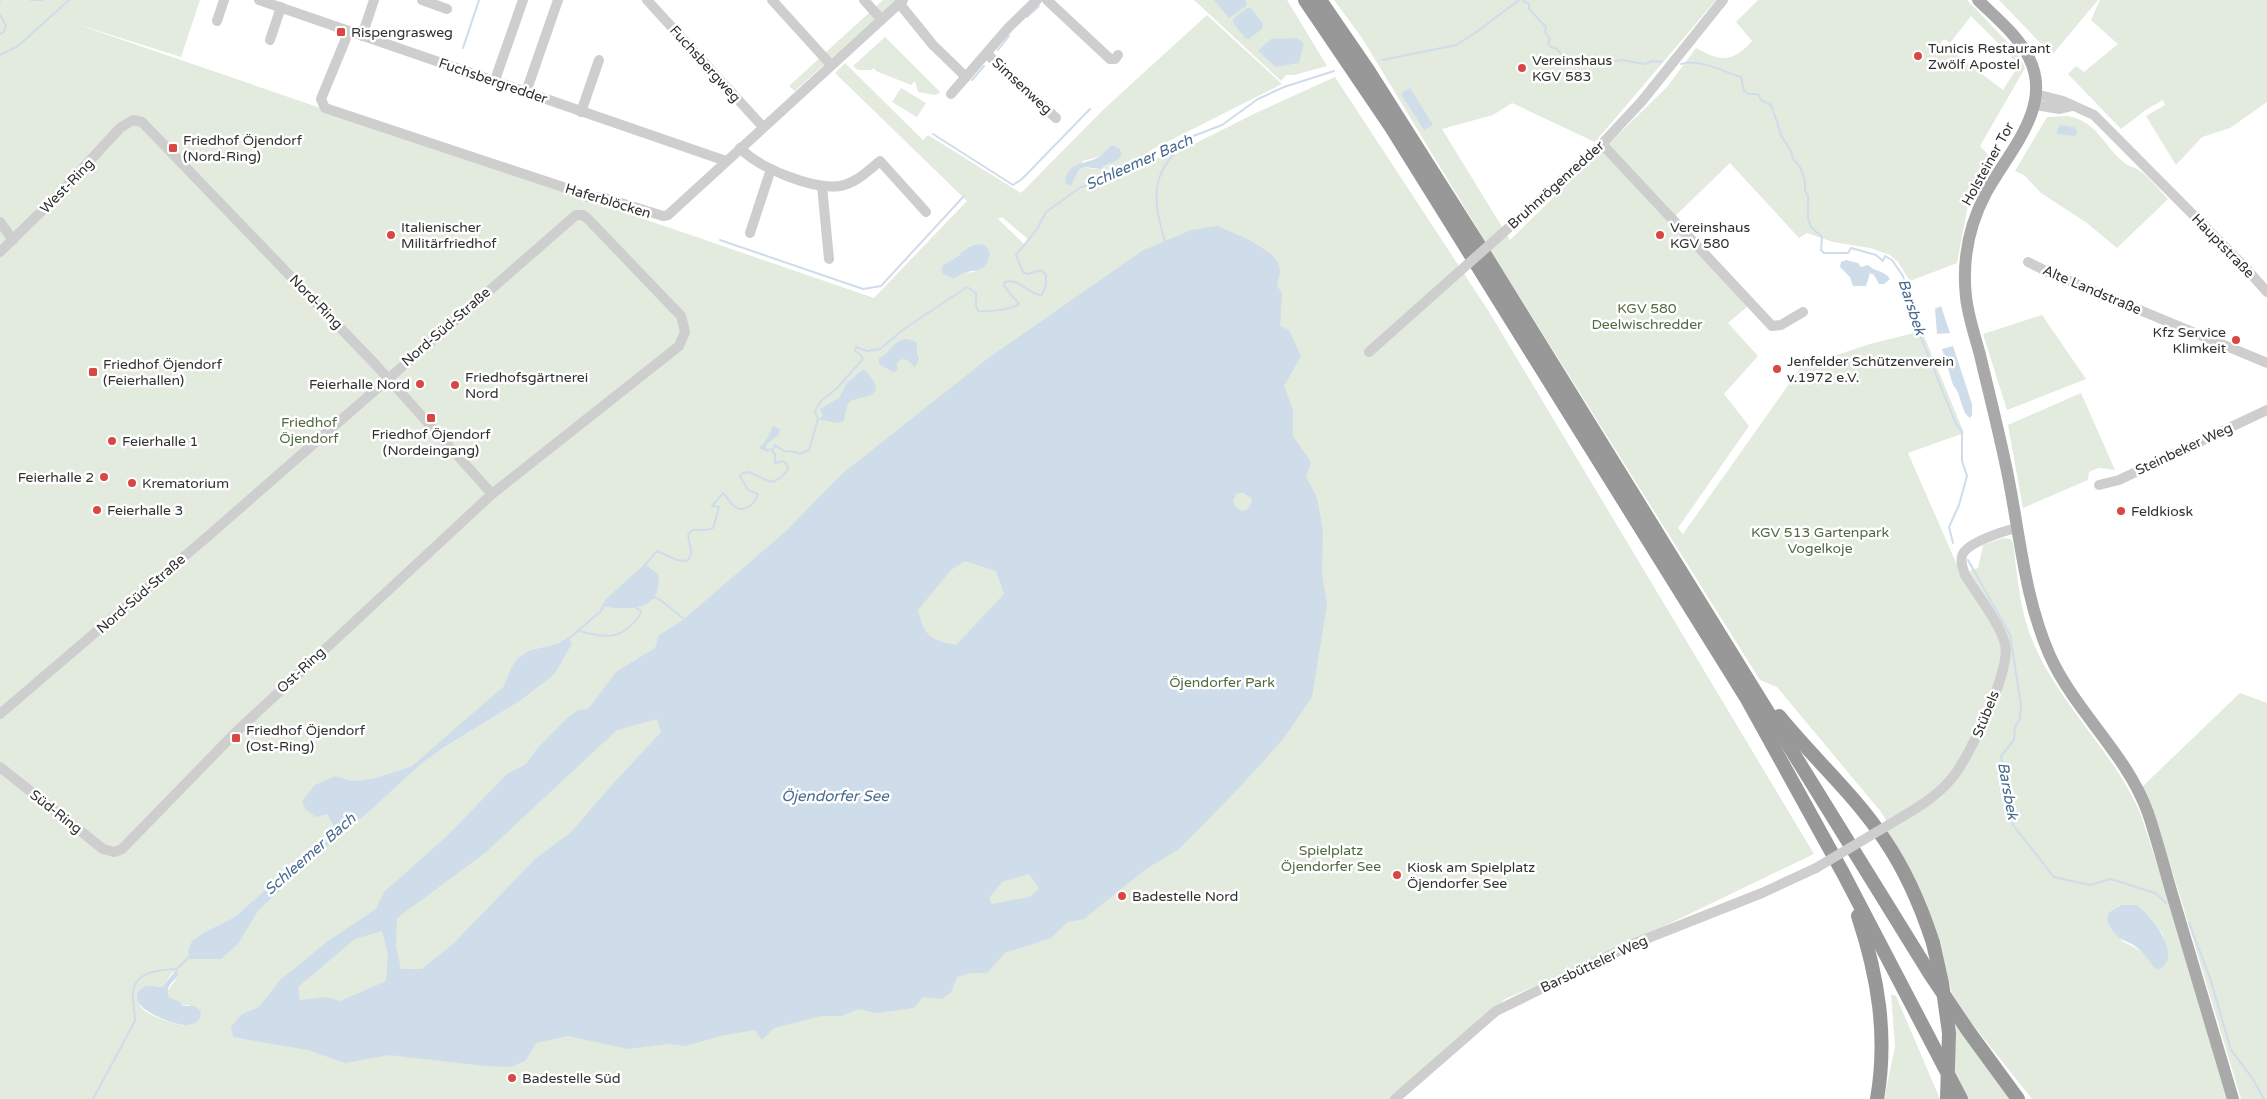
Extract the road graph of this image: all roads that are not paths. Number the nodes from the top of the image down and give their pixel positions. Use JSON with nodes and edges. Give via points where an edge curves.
{"nodes":[{"id":1,"x":224,"y":0,"type":"edge"},
{"id":2,"x":259,"y":0,"type":"edge"},
{"id":3,"x":374,"y":0,"type":"edge"},
{"id":4,"x":422,"y":0,"type":"edge"},
{"id":5,"x":523,"y":0,"type":"edge"},
{"id":6,"x":558,"y":0,"type":"edge"},
{"id":7,"x":647,"y":0,"type":"edge"},
{"id":8,"x":772,"y":0,"type":"edge"},
{"id":9,"x":864,"y":0,"type":"edge"},
{"id":10,"x":1037,"y":0,"type":"edge"},
{"id":11,"x":1047,"y":0,"type":"edge"},
{"id":12,"x":1304,"y":0,"type":"edge"},
{"id":13,"x":1320,"y":0,"type":"edge"},
{"id":14,"x":1723,"y":0,"type":"edge"},
{"id":15,"x":1978,"y":0,"type":"edge"},
{"id":16,"x":901,"y":2,"type":"edge"},
{"id":17,"x":281,"y":7,"type":"junction"},
{"id":18,"x":447,"y":9,"type":"dead end"},
{"id":19,"x":882,"y":19,"type":"junction"},
{"id":20,"x":217,"y":21,"type":"dead end"},
{"id":21,"x":349,"y":31,"type":"junction"},
{"id":22,"x":362,"y":36,"type":"junction"},
{"id":23,"x":270,"y":40,"type":"dead end"},
{"id":24,"x":987,"y":54,"type":"junction"},
{"id":25,"x":1118,"y":56,"type":"dead end"},
{"id":26,"x":599,"y":60,"type":"dead end"},
{"id":27,"x":831,"y":65,"type":"junction"},
{"id":28,"x":966,"y":77,"type":"junction"},
{"id":29,"x":495,"y":80,"type":"junction"},
{"id":30,"x":526,"y":92,"type":"junction"},
{"id":31,"x":951,"y":94,"type":"dead end"},
{"id":32,"x":2035,"y":100,"type":"junction"},
{"id":33,"x":581,"y":112,"type":"junction"},
{"id":34,"x":1056,"y":118,"type":"dead end"},
{"id":35,"x":133,"y":120,"type":"joint"},
{"id":36,"x":764,"y":127,"type":"junction"},
{"id":37,"x":1602,"y":144,"type":"junction"},
{"id":38,"x":740,"y":148,"type":"junction"},
{"id":39,"x":726,"y":161,"type":"junction"},
{"id":40,"x":770,"y":168,"type":"junction"},
{"id":41,"x":822,"y":186,"type":"junction"},
{"id":42,"x":926,"y":212,"type":"dead end"},
{"id":43,"x":0,"y":222,"type":"edge"},
{"id":44,"x":750,"y":233,"type":"dead end"},
{"id":45,"x":13,"y":240,"type":"junction"},
{"id":46,"x":0,"y":252,"type":"edge"},
{"id":47,"x":829,"y":259,"type":"dead end"},
{"id":48,"x":2028,"y":262,"type":"dead end"},
{"id":49,"x":2267,"y":292,"type":"edge"},
{"id":50,"x":1804,"y":312,"type":"dead end"},
{"id":51,"x":1370,"y":352,"type":"dead end"},
{"id":52,"x":2267,"y":363,"type":"edge"},
{"id":53,"x":387,"y":379,"type":"junction"},
{"id":54,"x":2267,"y":410,"type":"edge"},
{"id":55,"x":2099,"y":485,"type":"dead end"},
{"id":56,"x":492,"y":494,"type":"junction"},
{"id":57,"x":2016,"y":528,"type":"junction"},
{"id":58,"x":1734,"y":658,"type":"junction"},
{"id":59,"x":0,"y":714,"type":"edge"},
{"id":60,"x":0,"y":767,"type":"edge"},
{"id":61,"x":116,"y":852,"type":"joint"},
{"id":62,"x":1816,"y":868,"type":"joint"},
{"id":63,"x":1843,"y":873,"type":"junction"},
{"id":64,"x":1395,"y":1099,"type":"edge"},
{"id":65,"x":1876,"y":1099,"type":"edge"},
{"id":66,"x":1948,"y":1099,"type":"edge"},
{"id":67,"x":1961,"y":1099,"type":"edge"},
{"id":68,"x":2018,"y":1099,"type":"edge"},
{"id":69,"x":2233,"y":1099,"type":"edge"}],
"edges":[{"from":1,"to":20,"type":"street"},
{"from":2,"to":17,"type":"street","name":"Fuchsbergredder"},
{"from":3,"to":22,"type":"street"},
{"from":4,"to":18,"type":"street"},
{"from":5,"to":29,"type":"street"},
{"from":6,"to":30,"type":"street"},
{"from":7,"to":36,"type":"street","name":"Fuchsbergweg"},
{"from":8,"to":27,"type":"street"},
{"from":9,"to":19,"type":"street"},
{"from":10,"to":24,"type":"street"},
{"from":11,"to":25,"type":"street","via":[[1106,56],[1112,60]]},
{"from":12,"to":63,"type":"highway","via":[[1396,136],[1742,691]]},
{"from":13,"to":58,"type":"highway","via":[[1479,245]]},
{"from":14,"to":37,"type":"street","name":"Bruhnrögenredder","via":[[1642,101]]},
{"from":15,"to":32,"type":"main road","via":[[2023,48],[2034,71]]},
{"from":16,"to":19,"type":"street","name":"Haferblöcken"},
{"from":16,"to":28,"type":"street","via":[[933,45]]},
{"from":17,"to":21,"type":"street","name":"Fuchsbergredder"},
{"from":17,"to":23,"type":"street"},
{"from":19,"to":27,"type":"street","name":"Haferblöcken"},
{"from":21,"to":22,"type":"street","name":"Fuchsbergredder"},
{"from":21,"to":39,"type":"street","name":"Haferblöcken","via":[[322,99],[325,108],[588,197],[605,198],[657,216],[668,215]]},
{"from":22,"to":29,"type":"street","name":"Fuchsbergredder"},
{"from":24,"to":28,"type":"street"},
{"from":24,"to":34,"type":"street","name":"Simsenweg"},
{"from":26,"to":33,"type":"street"},
{"from":27,"to":36,"type":"street","name":"Haferblöcken"},
{"from":28,"to":31,"type":"street"},
{"from":29,"to":30,"type":"street","name":"Fuchsbergredder"},
{"from":30,"to":33,"type":"street","name":"Fuchsbergredder"},
{"from":32,"to":49,"type":"street","name":"Hauptstraße","via":[[2063,101],[2094,115]]},
{"from":32,"to":57,"type":"main road","name":"Holsteiner Tor","via":[[2024,132],[1986,193],[1976,216],[1969,235],[1965,268],[1967,304],[2008,472]]},
{"from":33,"to":39,"type":"street","name":"Fuchsbergredder"},
{"from":35,"to":45,"type":"street","name":"West-Ring","via":[[120,128]]},
{"from":35,"to":53,"type":"street","name":"Nord-Ring","via":[[150,128]]},
{"from":36,"to":38,"type":"street","name":"Haferblöcken"},
{"from":37,"to":50,"type":"street","via":[[1772,326]]},
{"from":37,"to":51,"type":"street","name":"Bruhnrögenredder","bridge":true},
{"from":38,"to":39,"type":"street","name":"Haferblöcken"},
{"from":38,"to":40,"type":"street","via":[[750,158]]},
{"from":40,"to":41,"type":"street"},
{"from":40,"to":44,"type":"street"},
{"from":41,"to":42,"type":"street","via":[[841,186],[859,179],[880,162]]},
{"from":41,"to":47,"type":"street"},
{"from":43,"to":45,"type":"street"},
{"from":45,"to":46,"type":"street","name":"West-Ring"},
{"from":48,"to":52,"type":"street","name":"Alte Landstraße"},
{"from":53,"to":56,"type":"street","name":"Nord-Ring"},
{"from":53,"to":56,"type":"street","name":"Nord-Süd-Straße","via":[[579,214],[588,219],[678,310],[685,326],[684,338],[678,346]]},
{"from":53,"to":59,"type":"street","name":"Nord-Süd-Straße"},
{"from":54,"to":55,"type":"street","name":"Steinbeker Weg","via":[[2119,480]]},
{"from":56,"to":61,"type":"street","name":"Ost-Ring","via":[[286,684],[128,844]]},
{"from":57,"to":62,"type":"street","name":"Stübels","bridge":true,"via":[[1968,547],[1962,554],[1965,574],[2006,645],[1999,680],[1978,735],[1952,778],[1942,788],[1890,824]]},
{"from":57,"to":69,"type":"main road","name":"Holsteiner Tor","via":[[2030,600],[2051,658],[2079,705],[2117,756],[2147,812]]},
{"from":58,"to":66,"type":"highway","bridge":true,"via":[[1786,724],[1848,793],[1884,838],[1904,870],[1933,943],[1942,982],[1950,1033]]},
{"from":58,"to":68,"type":"highway","via":[[1930,974]]},
{"from":60,"to":61,"type":"street","name":"Süd-Ring","via":[[103,848]]},
{"from":62,"to":64,"type":"street","name":"Barsbütteler Weg","via":[[1633,944],[1496,1012]]},
{"from":63,"to":65,"type":"highway","via":[[1877,980],[1882,1030]]},
{"from":63,"to":67,"type":"highway"}]}
